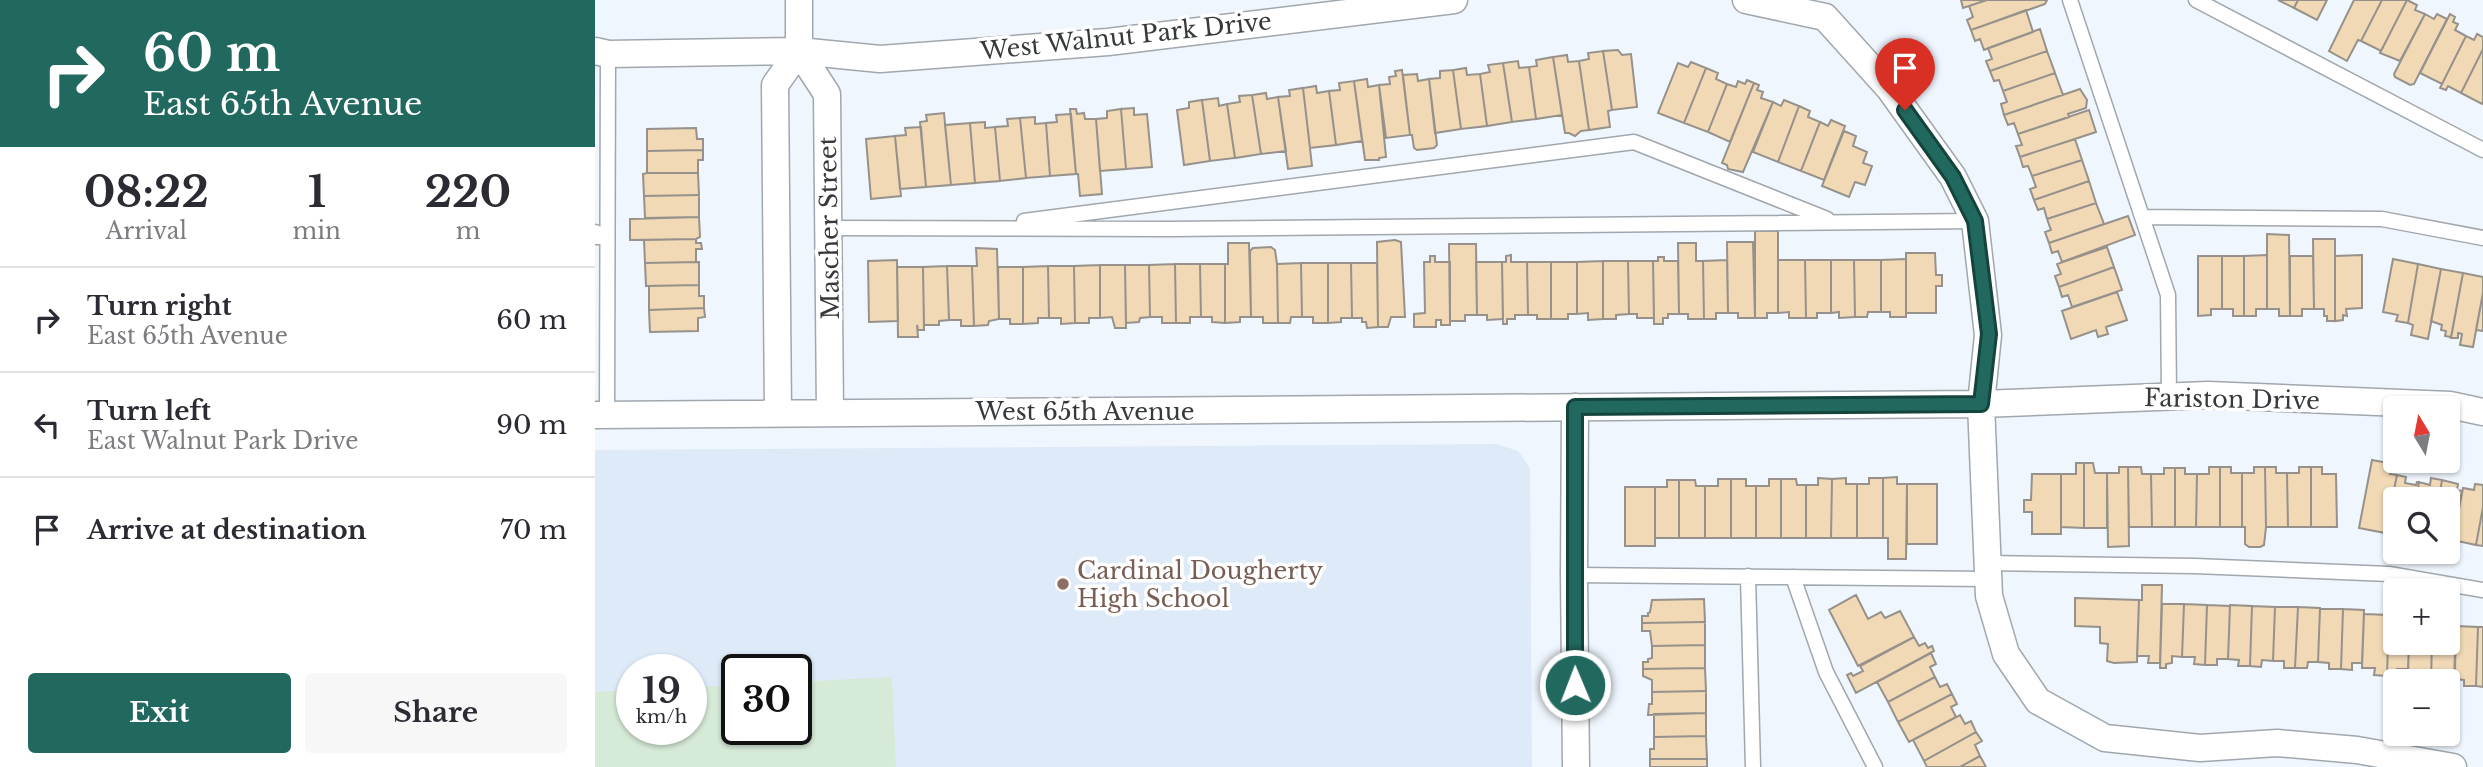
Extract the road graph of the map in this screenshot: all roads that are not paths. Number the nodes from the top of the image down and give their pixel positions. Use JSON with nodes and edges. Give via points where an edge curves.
{"nodes":[{"id":1,"x":799,"y":0,"type":"edge"},
{"id":2,"x":1454,"y":0,"type":"edge"},
{"id":3,"x":1746,"y":0,"type":"edge"},
{"id":4,"x":2070,"y":0,"type":"edge"},
{"id":5,"x":2196,"y":0,"type":"edge"},
{"id":6,"x":1830,"y":8,"type":"edge"},
{"id":7,"x":799,"y":51,"type":"junction"},
{"id":8,"x":601,"y":52,"type":"edge"},
{"id":9,"x":2483,"y":150,"type":"edge"},
{"id":10,"x":2142,"y":217,"type":"junction"},
{"id":11,"x":1975,"y":221,"type":"junction"},
{"id":12,"x":1835,"y":222,"type":"junction"},
{"id":13,"x":829,"y":228,"type":"junction"},
{"id":14,"x":966,"y":228,"type":"junction"},
{"id":15,"x":599,"y":235,"type":"edge"},
{"id":16,"x":2483,"y":238,"type":"edge"},
{"id":17,"x":2169,"y":396,"type":"junction"},
{"id":18,"x":1981,"y":404,"type":"junction"},
{"id":19,"x":1575,"y":407,"type":"junction"},
{"id":20,"x":2483,"y":412,"type":"edge"},
{"id":21,"x":778,"y":413,"type":"junction"},
{"id":22,"x":830,"y":413,"type":"junction"},
{"id":23,"x":601,"y":415,"type":"edge"},
{"id":24,"x":1988,"y":571,"type":"junction"},
{"id":25,"x":1574,"y":575,"type":"junction"},
{"id":26,"x":1748,"y":576,"type":"junction"},
{"id":27,"x":1793,"y":577,"type":"junction"},
{"id":28,"x":2483,"y":590,"type":"edge"},
{"id":29,"x":1576,"y":767,"type":"edge"},
{"id":30,"x":1753,"y":767,"type":"edge"},
{"id":31,"x":1874,"y":767,"type":"edge"},
{"id":32,"x":2452,"y":767,"type":"edge"}],
"edges":[{"from":1,"to":7,"type":"street"},
{"from":2,"to":7,"type":"street","name":"West Walnut Park Drive","via":[[1001,50],[880,59]]},
{"from":3,"to":6,"type":"street"},
{"from":4,"to":10,"type":"lane"},
{"from":5,"to":9,"type":"lane"},
{"from":6,"to":11,"type":"street","via":[[1953,177]]},
{"from":7,"to":8,"type":"street","name":"West Walnut Park Drive"},
{"from":7,"to":13,"type":"street","name":"Mascher Street","via":[[827,94]]},
{"from":7,"to":21,"type":"street","via":[[775,85]]},
{"from":8,"to":15,"type":"lane"},
{"from":10,"to":16,"type":"lane","via":[[2382,219]]},
{"from":10,"to":17,"type":"lane","via":[[2168,295]]},
{"from":11,"to":12,"type":"lane"},
{"from":11,"to":18,"type":"street","via":[[1989,334]]},
{"from":12,"to":14,"type":"lane"},
{"from":12,"to":14,"type":"lane","via":[[1634,142]]},
{"from":13,"to":14,"type":"lane"},
{"from":13,"to":22,"type":"street","name":"Mascher Street"},
{"from":15,"to":23,"type":"lane"},
{"from":17,"to":18,"type":"street","name":"Fariston Drive"},
{"from":17,"to":20,"type":"street","name":"Fariston Drive","via":[[2450,405]]},
{"from":18,"to":19,"type":"street","name":"Fariston Drive"},
{"from":18,"to":24,"type":"street"},
{"from":19,"to":22,"type":"street","name":"West 65th Avenue"},
{"from":19,"to":25,"type":"street"},
{"from":21,"to":22,"type":"street","name":"West 65th Avenue"},
{"from":21,"to":23,"type":"street","name":"West 65th Avenue"},
{"from":24,"to":27,"type":"lane"},
{"from":24,"to":28,"type":"lane","via":[[2195,566],[2389,574]]},
{"from":24,"to":32,"type":"street","via":[[1989,596],[2006,654],[2038,701],[2105,738],[2200,748],[2277,743],[2357,750]]},
{"from":25,"to":26,"type":"lane"},
{"from":25,"to":29,"type":"street"},
{"from":26,"to":27,"type":"lane"},
{"from":26,"to":30,"type":"lane"},
{"from":27,"to":31,"type":"lane","via":[[1826,672]]}]}
